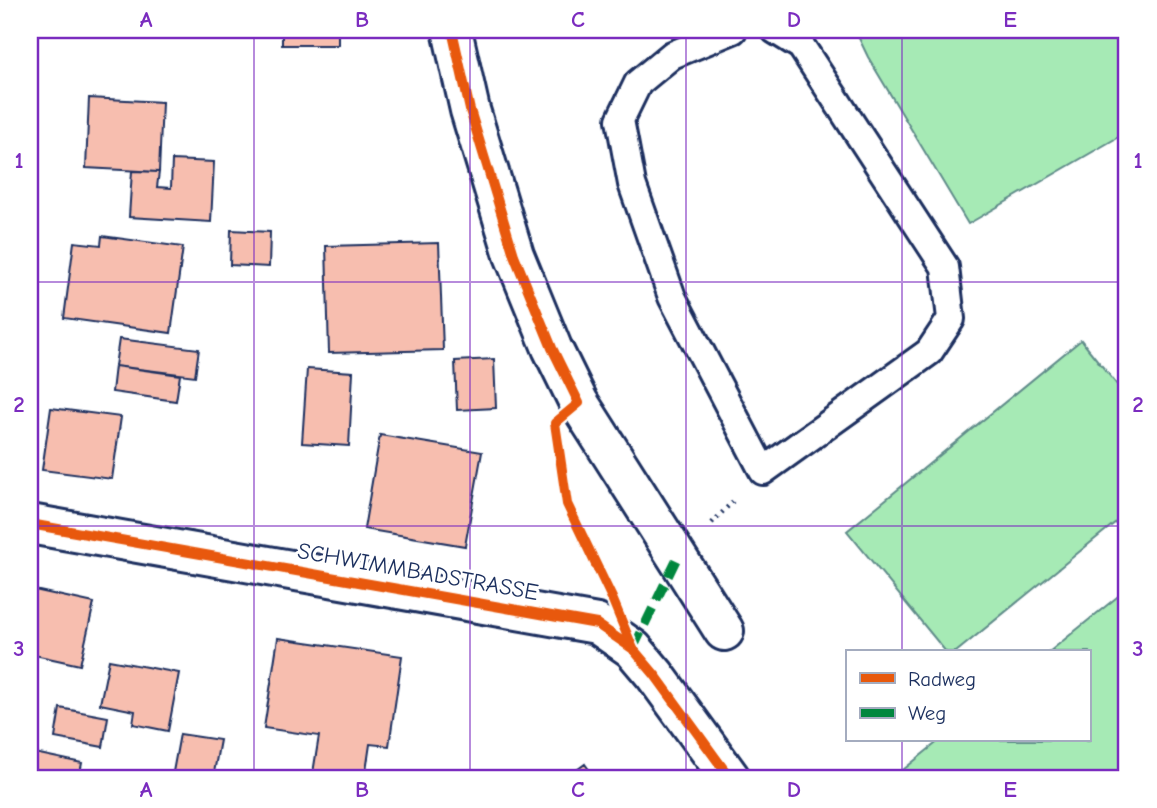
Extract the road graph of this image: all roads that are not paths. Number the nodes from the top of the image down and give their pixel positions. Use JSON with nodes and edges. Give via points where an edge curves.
{"nodes":[{"id":1,"x":452,"y":30,"type":"edge"},
{"id":2,"x":733,"y":30,"type":"edge"},
{"id":3,"x":775,"y":30,"type":"edge"},
{"id":4,"x":30,"y":524,"type":"edge"},
{"id":5,"x":724,"y":631,"type":"dead end"},
{"id":6,"x":730,"y":778,"type":"edge"}],
"edges":[{"from":1,"to":5,"type":"street","via":[[470,110],[514,255],[552,348],[579,403]]},
{"from":2,"to":3,"type":"lane","via":[[672,55],[638,83],[620,120],[632,184],[672,297],[763,471],[929,352],[951,319],[945,267],[801,46]]},
{"from":4,"to":6,"type":"street","name":"SCHWIMMBADSTRASSE","via":[[597,624],[633,649]]}]}
